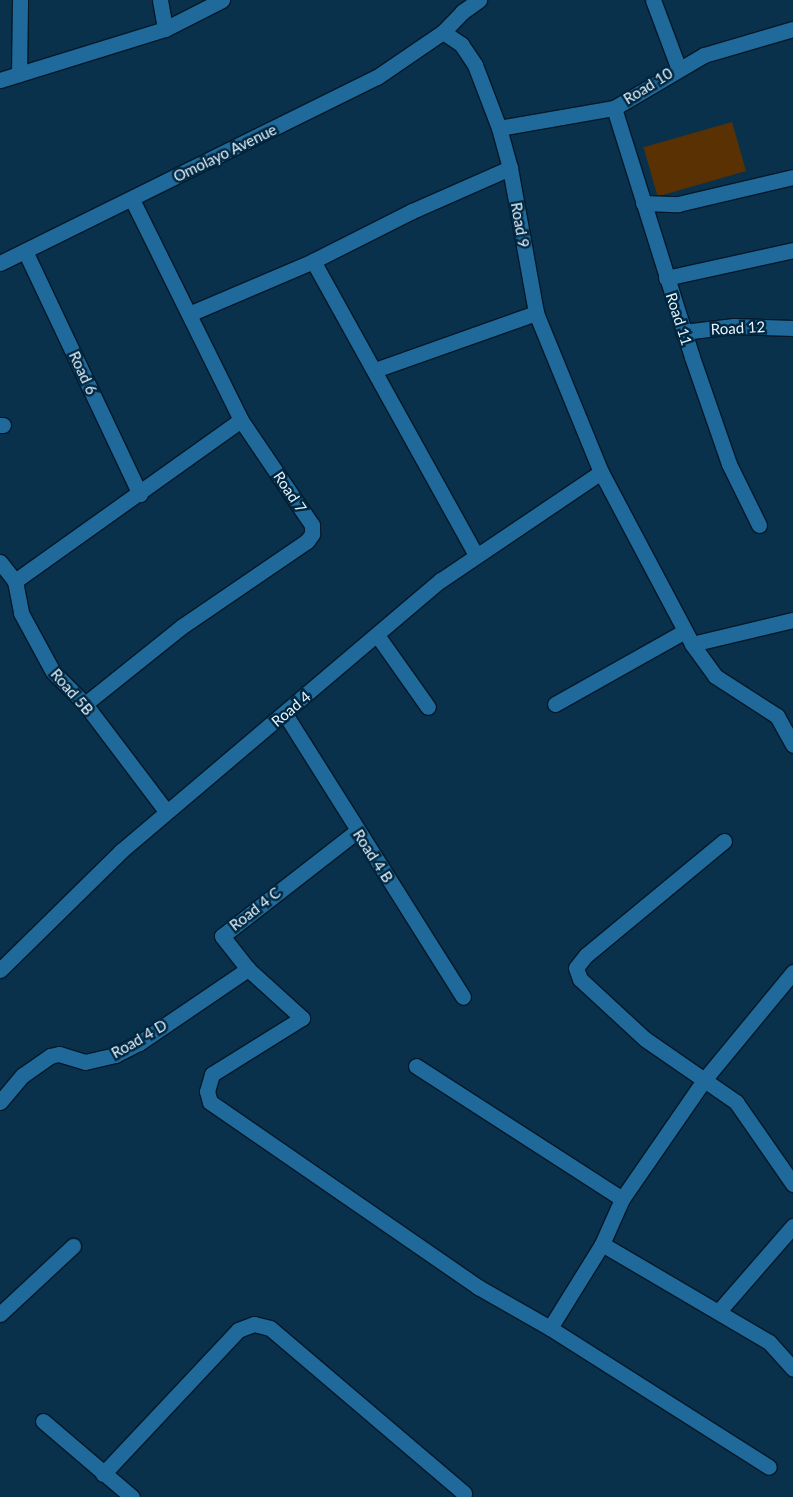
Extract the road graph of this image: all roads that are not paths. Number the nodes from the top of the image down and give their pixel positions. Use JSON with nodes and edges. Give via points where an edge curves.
{"nodes":[{"id":1,"x":20,"y":0,"type":"edge"},
{"id":2,"x":160,"y":0,"type":"edge"},
{"id":3,"x":222,"y":0,"type":"edge"},
{"id":4,"x":480,"y":0,"type":"edge"},
{"id":5,"x":653,"y":0,"type":"edge"},
{"id":6,"x":165,"y":29,"type":"junction"},
{"id":7,"x":793,"y":29,"type":"edge"},
{"id":8,"x":443,"y":32,"type":"junction"},
{"id":9,"x":678,"y":67,"type":"junction"},
{"id":10,"x":19,"y":74,"type":"junction"},
{"id":11,"x":0,"y":80,"type":"edge"},
{"id":12,"x":614,"y":108,"type":"junction"},
{"id":13,"x":499,"y":128,"type":"junction"},
{"id":14,"x":510,"y":168,"type":"junction"},
{"id":15,"x":793,"y":177,"type":"edge"},
{"id":16,"x":132,"y":200,"type":"junction"},
{"id":17,"x":643,"y":203,"type":"junction"},
{"id":18,"x":793,"y":250,"type":"edge"},
{"id":19,"x":25,"y":251,"type":"junction"},
{"id":20,"x":313,"y":261,"type":"junction"},
{"id":21,"x":0,"y":263,"type":"edge"},
{"id":22,"x":666,"y":278,"type":"junction"},
{"id":23,"x":536,"y":313,"type":"junction"},
{"id":24,"x":189,"y":314,"type":"junction"},
{"id":25,"x":683,"y":332,"type":"junction"},
{"id":26,"x":793,"y":332,"type":"edge"},
{"id":27,"x":376,"y":370,"type":"junction"},
{"id":28,"x":241,"y":420,"type":"junction"},
{"id":29,"x":601,"y":472,"type":"junction"},
{"id":30,"x":140,"y":494,"type":"junction"},
{"id":31,"x":760,"y":525,"type":"dead end"},
{"id":32,"x":476,"y":555,"type":"junction"},
{"id":33,"x":0,"y":562,"type":"edge"},
{"id":34,"x":15,"y":581,"type":"junction"},
{"id":35,"x":793,"y":620,"type":"edge"},
{"id":36,"x":684,"y":631,"type":"junction"},
{"id":37,"x":377,"y":635,"type":"junction"},
{"id":38,"x":692,"y":644,"type":"junction"},
{"id":39,"x":85,"y":704,"type":"junction"},
{"id":40,"x":555,"y":704,"type":"dead end"},
{"id":41,"x":428,"y":707,"type":"dead end"},
{"id":42,"x":285,"y":714,"type":"junction"},
{"id":43,"x":793,"y":745,"type":"edge"},
{"id":44,"x":166,"y":811,"type":"junction"},
{"id":45,"x":357,"y":831,"type":"junction"},
{"id":46,"x":724,"y":840,"type":"dead end"},
{"id":47,"x":248,"y":969,"type":"junction"},
{"id":48,"x":0,"y":970,"type":"edge"},
{"id":49,"x":793,"y":972,"type":"edge"},
{"id":50,"x":463,"y":997,"type":"dead end"},
{"id":51,"x":416,"y":1066,"type":"dead end"},
{"id":52,"x":704,"y":1080,"type":"junction"},
{"id":53,"x":0,"y":1102,"type":"edge"},
{"id":54,"x":793,"y":1184,"type":"edge"},
{"id":55,"x":622,"y":1199,"type":"junction"},
{"id":56,"x":793,"y":1226,"type":"edge"},
{"id":57,"x":602,"y":1244,"type":"junction"},
{"id":58,"x":74,"y":1246,"type":"dead end"},
{"id":59,"x":720,"y":1311,"type":"junction"},
{"id":60,"x":0,"y":1314,"type":"edge"},
{"id":61,"x":550,"y":1328,"type":"junction"},
{"id":62,"x":793,"y":1369,"type":"edge"},
{"id":63,"x":43,"y":1422,"type":"dead end"},
{"id":64,"x":769,"y":1467,"type":"dead end"},
{"id":65,"x":103,"y":1474,"type":"junction"},
{"id":66,"x":464,"y":1493,"type":"dead end"},
{"id":67,"x":132,"y":1497,"type":"edge"}],
"edges":[{"from":1,"to":10,"type":"street"},
{"from":2,"to":6,"type":"street"},
{"from":3,"to":6,"type":"street"},
{"from":4,"to":8,"type":"street","via":[[462,12]]},
{"from":5,"to":9,"type":"street"},
{"from":6,"to":10,"type":"street"},
{"from":7,"to":9,"type":"street","name":"Road 10","via":[[704,55]]},
{"from":8,"to":13,"type":"street","name":"Road 9","via":[[461,44],[475,65]]},
{"from":8,"to":16,"type":"street","name":"Omolayo Avenue","via":[[376,76]]},
{"from":9,"to":12,"type":"street","name":"Road 10","via":[[642,94]]},
{"from":10,"to":11,"type":"street"},
{"from":12,"to":13,"type":"street","name":"Road 10"},
{"from":12,"to":17,"type":"street","name":"Road 11"},
{"from":13,"to":14,"type":"street","name":"Road 9"},
{"from":14,"to":20,"type":"street","via":[[412,210]]},
{"from":14,"to":23,"type":"street","name":"Road 9"},
{"from":15,"to":17,"type":"street","via":[[678,204]]},
{"from":16,"to":19,"type":"street","name":"Omolayo Avenue"},
{"from":16,"to":24,"type":"street","name":"Road 7"},
{"from":17,"to":22,"type":"street","name":"Road 11"},
{"from":18,"to":22,"type":"street"},
{"from":19,"to":21,"type":"street","name":"Omolayo Avenue"},
{"from":19,"to":30,"type":"street","name":"Road 6"},
{"from":20,"to":24,"type":"street"},
{"from":20,"to":27,"type":"street"},
{"from":22,"to":25,"type":"street","name":"Road 11"},
{"from":23,"to":27,"type":"street"},
{"from":23,"to":29,"type":"street","name":"Road 9"},
{"from":24,"to":28,"type":"street","name":"Road 7"},
{"from":25,"to":26,"type":"street","name":"Road 12","via":[[734,326]]},
{"from":25,"to":31,"type":"street","name":"Road 11","via":[[729,464]]},
{"from":27,"to":32,"type":"street"},
{"from":28,"to":30,"type":"street"},
{"from":28,"to":39,"type":"street","name":"Road 7","via":[[312,525],[312,534],[307,541],[181,627]]},
{"from":29,"to":32,"type":"street","name":"Road 4"},
{"from":29,"to":36,"type":"street","name":"Road 9"},
{"from":30,"to":34,"type":"street"},
{"from":32,"to":37,"type":"street","name":"Road 4","via":[[441,580]]},
{"from":33,"to":34,"type":"street","name":"Road 5B"},
{"from":34,"to":39,"type":"street","name":"Road 5B","via":[[21,613],[53,672]]},
{"from":35,"to":38,"type":"street"},
{"from":36,"to":38,"type":"street","name":"Road 9"},
{"from":36,"to":40,"type":"street"},
{"from":37,"to":41,"type":"street"},
{"from":37,"to":42,"type":"street","name":"Road 4"},
{"from":38,"to":43,"type":"street","name":"Road 9","via":[[715,676],[777,716]]},
{"from":39,"to":44,"type":"street","name":"Road 5B"},
{"from":42,"to":44,"type":"street","name":"Road 4"},
{"from":42,"to":45,"type":"street","name":"Road 4 B"},
{"from":44,"to":48,"type":"street","name":"Road 4","via":[[94,875]]},
{"from":45,"to":47,"type":"street","name":"Road 4 C","via":[[222,936]]},
{"from":45,"to":50,"type":"street","name":"Road 4 B"},
{"from":46,"to":52,"type":"street","via":[[586,955],[576,968],[580,979],[645,1039]]},
{"from":47,"to":53,"type":"street","name":"Road 4 D","via":[[139,1043],[115,1055],[85,1062],[59,1054],[50,1056],[23,1075]]},
{"from":47,"to":61,"type":"street","name":"Road 4 C","via":[[302,1018],[212,1074],[207,1091],[210,1102],[478,1287]]},
{"from":49,"to":52,"type":"street"},
{"from":51,"to":55,"type":"street"},
{"from":52,"to":54,"type":"street","via":[[736,1102]]},
{"from":52,"to":55,"type":"street"},
{"from":55,"to":57,"type":"street"},
{"from":56,"to":59,"type":"street"},
{"from":57,"to":59,"type":"street"},
{"from":57,"to":61,"type":"street"},
{"from":58,"to":60,"type":"street"},
{"from":59,"to":62,"type":"street","via":[[769,1342]]},
{"from":61,"to":64,"type":"street"},
{"from":63,"to":65,"type":"street"},
{"from":65,"to":66,"type":"street","via":[[238,1330],[254,1324],[270,1328]]},
{"from":65,"to":67,"type":"street"}]}
